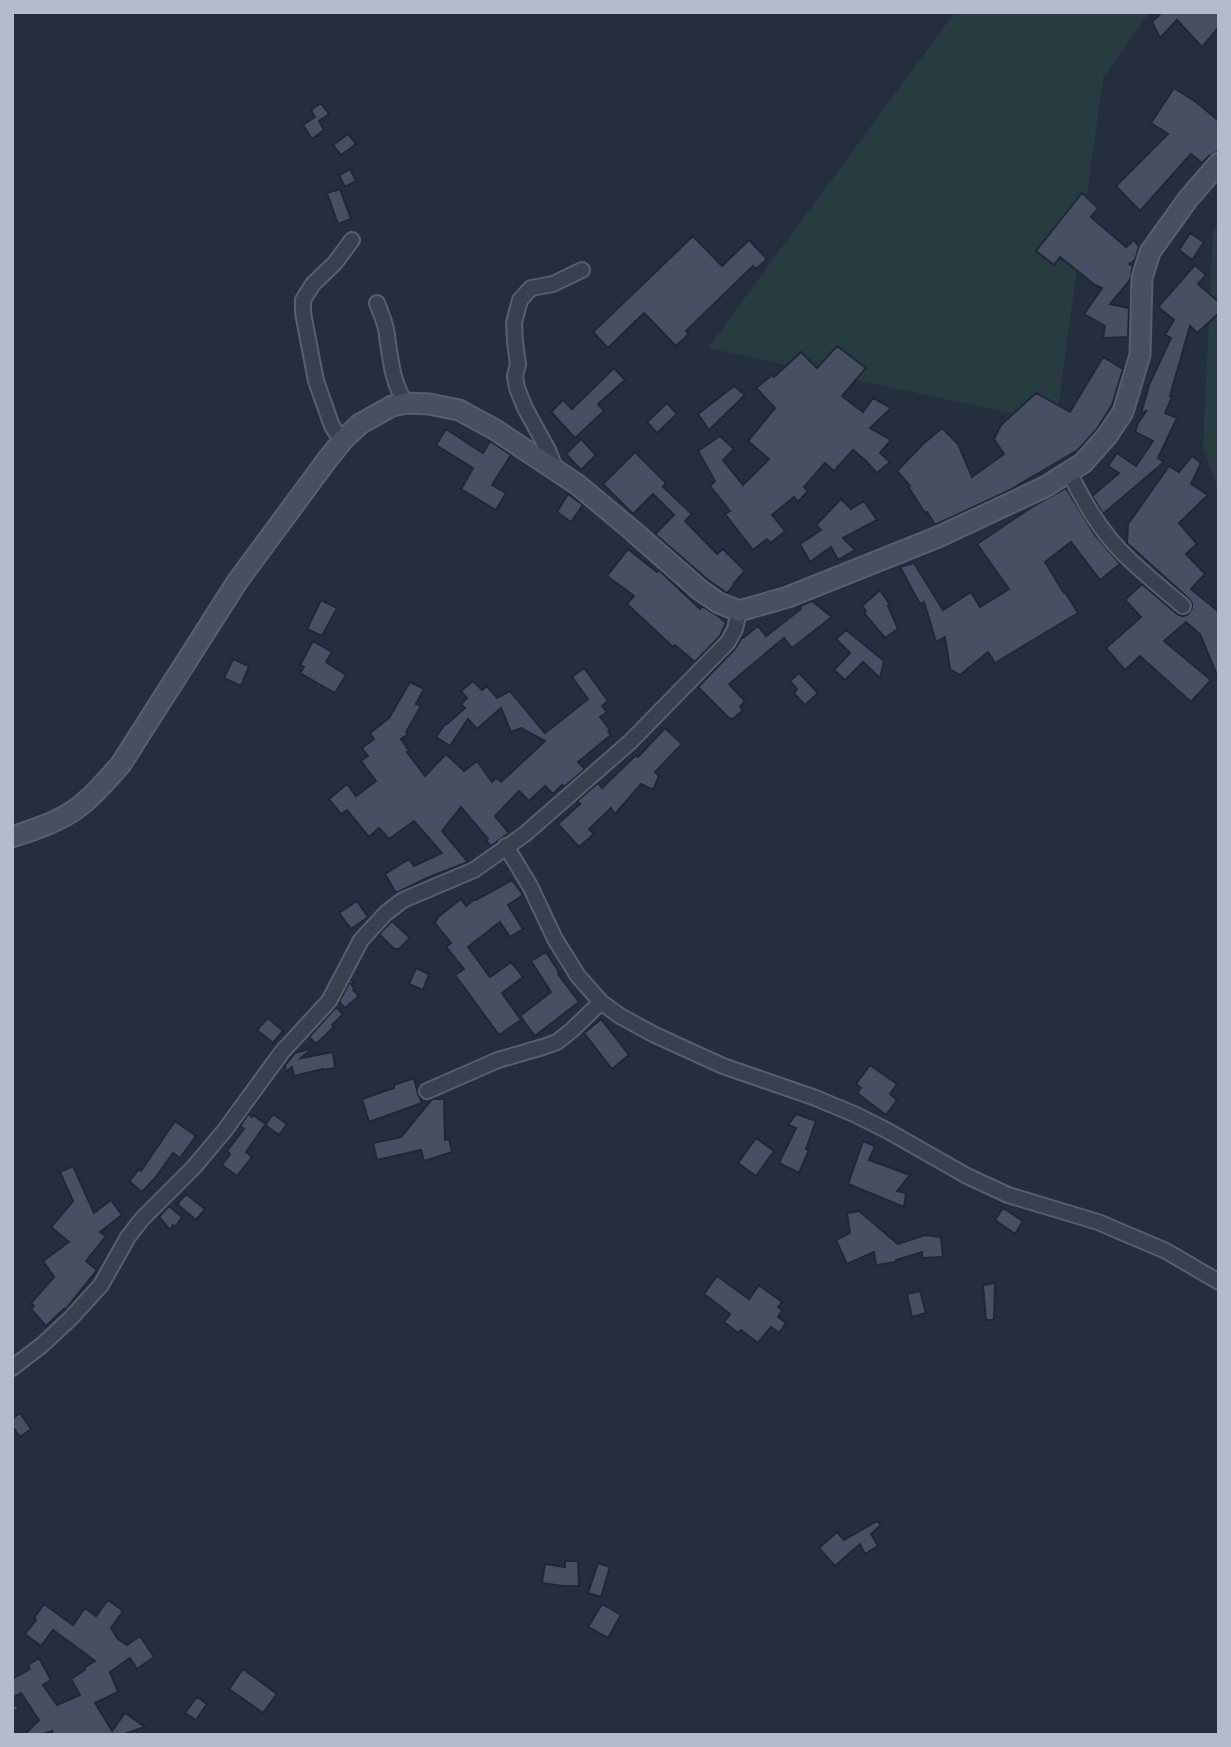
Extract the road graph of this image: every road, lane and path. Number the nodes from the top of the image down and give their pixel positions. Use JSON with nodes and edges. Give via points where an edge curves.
{"nodes":[{"id":1,"x":1219,"y":163,"type":"edge"},
{"id":2,"x":352,"y":240,"type":"dead end"},
{"id":3,"x":582,"y":270,"type":"dead end"},
{"id":4,"x":377,"y":303,"type":"dead end"},
{"id":5,"x":406,"y":403,"type":"junction"},
{"id":6,"x":344,"y":439,"type":"junction"},
{"id":7,"x":556,"y":471,"type":"junction"},
{"id":8,"x":1069,"y":472,"type":"junction"},
{"id":9,"x":1183,"y":606,"type":"dead end"},
{"id":10,"x":739,"y":611,"type":"junction"},
{"id":11,"x":12,"y":837,"type":"edge"},
{"id":12,"x":506,"y":846,"type":"junction"},
{"id":13,"x":601,"y":1002,"type":"junction"},
{"id":14,"x":427,"y":1091,"type":"dead end"},
{"id":15,"x":1219,"y":1282,"type":"edge"},
{"id":16,"x":12,"y":1368,"type":"edge"},
{"id":17,"x":21,"y":1705,"type":"dead end"},
{"id":18,"x":12,"y":1710,"type":"edge"}],
"edges":[{"from":1,"to":8,"type":"main road","via":[[1150,252],[1142,278],[1140,355],[1123,412],[1083,463]]},
{"from":2,"to":6,"type":"street","via":[[303,300],[316,381],[332,426]]},
{"from":3,"to":7,"type":"street","via":[[553,284],[531,288],[520,300],[514,323],[517,388]]},
{"from":4,"to":5,"type":"street","via":[[394,375]]},
{"from":5,"to":6,"type":"main road","via":[[360,424]]},
{"from":5,"to":7,"type":"main road","via":[[459,410]]},
{"from":6,"to":11,"type":"main road","via":[[237,582],[121,764],[75,810]]},
{"from":7,"to":10,"type":"main road","via":[[700,590]]},
{"from":8,"to":9,"type":"street","via":[[1107,535]]},
{"from":8,"to":10,"type":"main road","via":[[938,537],[788,597]]},
{"from":10,"to":12,"type":"street","via":[[728,642],[630,742]]},
{"from":12,"to":13,"type":"street","via":[[555,939]]},
{"from":12,"to":16,"type":"street","via":[[474,870],[403,900],[386,913],[361,940],[329,1001],[282,1052],[194,1167],[142,1219],[101,1285],[72,1318]]},
{"from":13,"to":14,"type":"street","via":[[556,1042],[498,1060]]},
{"from":13,"to":15,"type":"street","via":[[655,1035],[723,1066],[853,1114],[1008,1195],[1098,1222],[1166,1251]]},
{"from":17,"to":18,"type":"path"}]}
